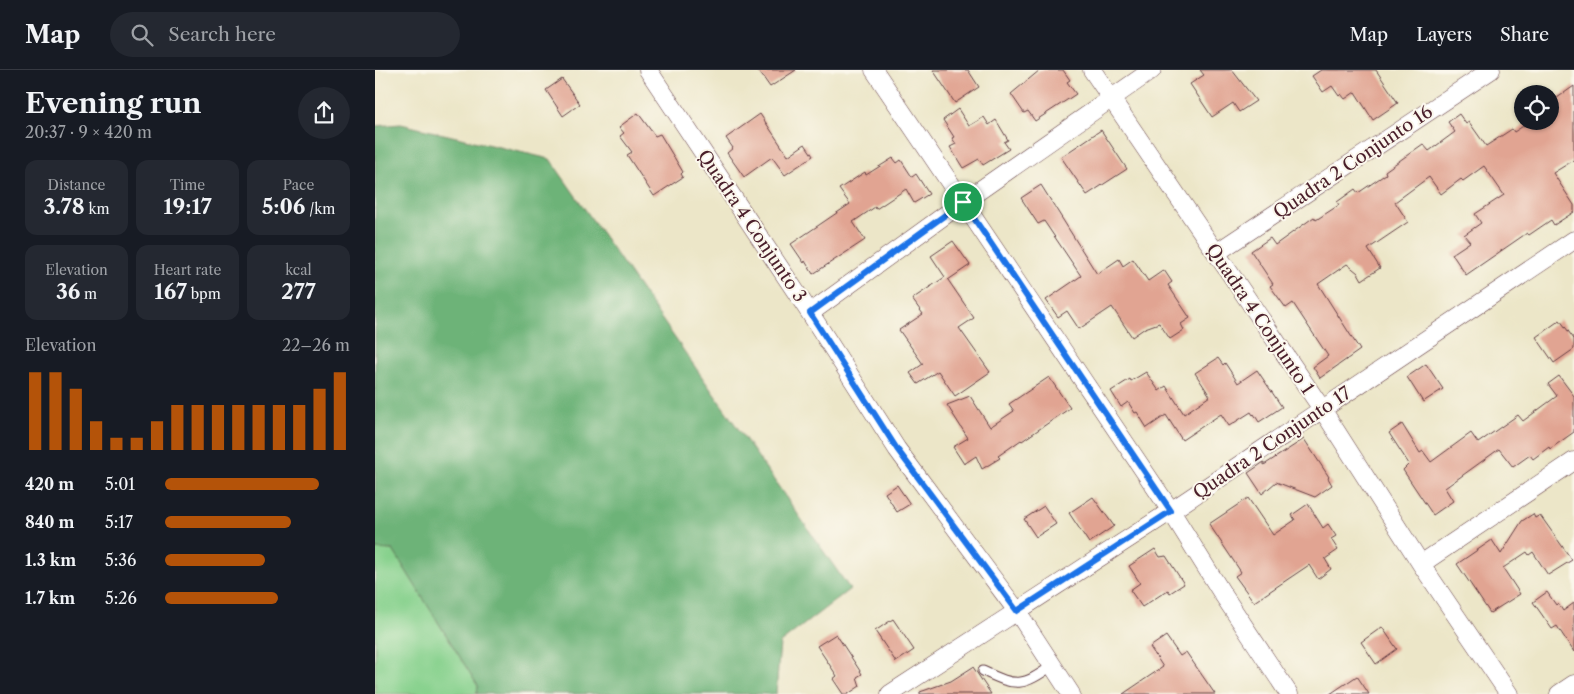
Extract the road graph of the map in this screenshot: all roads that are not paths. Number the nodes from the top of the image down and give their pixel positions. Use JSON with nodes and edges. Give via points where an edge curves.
{"nodes":[{"id":1,"x":874,"y":70,"type":"edge"},
{"id":2,"x":1092,"y":70,"type":"edge"},
{"id":3,"x":1152,"y":70,"type":"edge"},
{"id":4,"x":1491,"y":70,"type":"edge"},
{"id":5,"x":651,"y":74,"type":"edge"},
{"id":6,"x":1110,"y":98,"type":"junction"},
{"id":7,"x":963,"y":202,"type":"junction"},
{"id":8,"x":1574,"y":240,"type":"edge"},
{"id":9,"x":1215,"y":253,"type":"junction"},
{"id":10,"x":810,"y":313,"type":"junction"},
{"id":11,"x":1321,"y":409,"type":"junction"},
{"id":12,"x":1574,"y":461,"type":"edge"},
{"id":13,"x":1171,"y":511,"type":"junction"},
{"id":14,"x":1421,"y":564,"type":"junction"},
{"id":15,"x":1017,"y":611,"type":"junction"},
{"id":16,"x":1053,"y":666,"type":"junction"},
{"id":17,"x":983,"y":671,"type":"dead end"},
{"id":18,"x":1574,"y":684,"type":"edge"},
{"id":19,"x":891,"y":693,"type":"edge"},
{"id":20,"x":1071,"y":694,"type":"edge"},
{"id":21,"x":1289,"y":694,"type":"edge"},
{"id":22,"x":1509,"y":694,"type":"edge"},
{"id":23,"x":1559,"y":694,"type":"edge"}],
"edges":[{"from":1,"to":7,"type":"street"},
{"from":2,"to":6,"type":"street","name":"Quadra 4 Conjunto 1"},
{"from":3,"to":6,"type":"street"},
{"from":4,"to":9,"type":"street","name":"Quadra 2 Conjunto 16"},
{"from":5,"to":10,"type":"street","name":"Quadra 4 Conjunto 3"},
{"from":6,"to":7,"type":"street"},
{"from":6,"to":9,"type":"street","name":"Quadra 4 Conjunto 1"},
{"from":7,"to":10,"type":"street"},
{"from":7,"to":13,"type":"street"},
{"from":8,"to":11,"type":"street","name":"Quadra 2 Conjunto 17"},
{"from":9,"to":11,"type":"street","name":"Quadra 4 Conjunto 1"},
{"from":10,"to":15,"type":"street","name":"Quadra 4 Conjunto 3","via":[[897,449]]},
{"from":11,"to":13,"type":"street","name":"Quadra 2 Conjunto 17"},
{"from":11,"to":14,"type":"street","name":"Quadra 4 Conjunto 1"},
{"from":12,"to":14,"type":"street"},
{"from":13,"to":15,"type":"street","name":"Quadra 2 Conjunto 17"},
{"from":13,"to":21,"type":"street"},
{"from":14,"to":22,"type":"street","name":"Quadra 4 Conjunto 1"},
{"from":15,"to":16,"type":"street","name":"Quadra 4 Conjunto 3"},
{"from":15,"to":19,"type":"street","name":"Quadra 2 Conjunto 17"},
{"from":16,"to":17,"type":"lane","via":[[1021,683],[1006,682]]},
{"from":16,"to":20,"type":"street","name":"Quadra 4 Conjunto 3"},
{"from":18,"to":23,"type":"street"}]}
